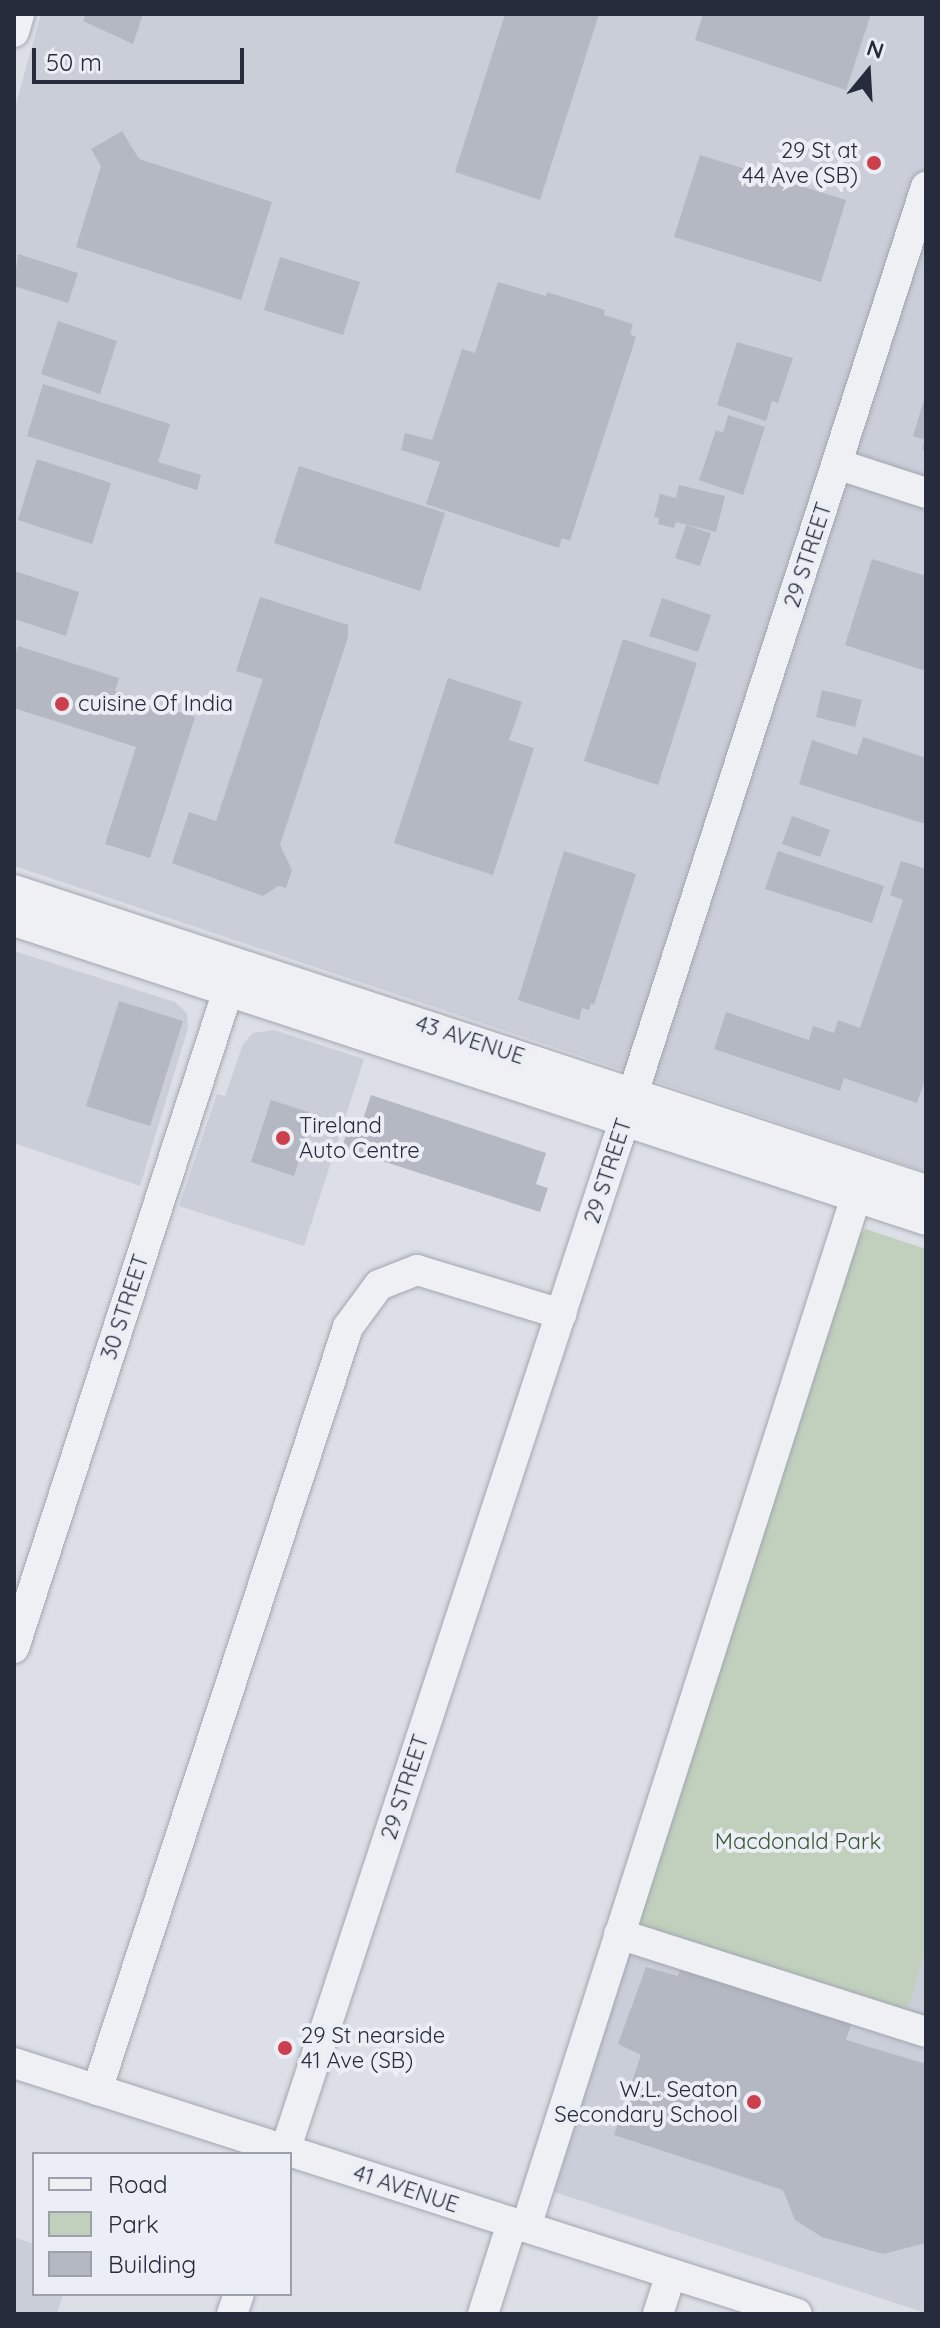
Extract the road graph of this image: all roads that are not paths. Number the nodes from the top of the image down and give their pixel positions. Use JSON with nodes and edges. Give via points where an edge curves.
{"nodes":[{"id":1,"x":19,"y":14,"type":"edge"},
{"id":2,"x":14,"y":32,"type":"edge"},
{"id":3,"x":926,"y":187,"type":"edge"},
{"id":4,"x":837,"y":464,"type":"junction"},
{"id":5,"x":926,"y":493,"type":"edge"},
{"id":6,"x":14,"y":890,"type":"edge"},
{"id":7,"x":14,"y":921,"type":"edge"},
{"id":8,"x":231,"y":980,"type":"junction"},
{"id":9,"x":634,"y":1092,"type":"junction"},
{"id":10,"x":624,"y":1123,"type":"junction"},
{"id":11,"x":926,"y":1190,"type":"edge"},
{"id":12,"x":856,"y":1197,"type":"junction"},
{"id":13,"x":926,"y":1220,"type":"edge"},
{"id":14,"x":561,"y":1314,"type":"junction"},
{"id":15,"x":14,"y":1648,"type":"edge"},
{"id":16,"x":619,"y":1934,"type":"junction"},
{"id":17,"x":926,"y":2032,"type":"edge"},
{"id":18,"x":14,"y":2063,"type":"edge"},
{"id":19,"x":97,"y":2090,"type":"junction"},
{"id":20,"x":284,"y":2152,"type":"edge"},
{"id":21,"x":292,"y":2154,"type":"edge"},
{"id":22,"x":519,"y":2225,"type":"junction"},
{"id":23,"x":671,"y":2274,"type":"junction"},
{"id":24,"x":483,"y":2314,"type":"edge"},
{"id":25,"x":658,"y":2314,"type":"edge"},
{"id":26,"x":797,"y":2314,"type":"edge"}],
"edges":[{"from":1,"to":2,"type":"street"},
{"from":3,"to":4,"type":"street","name":"29 STREET"},
{"from":4,"to":5,"type":"street"},
{"from":4,"to":9,"type":"street","name":"29 STREET"},
{"from":6,"to":8,"type":"street","name":"43 AVENUE"},
{"from":7,"to":8,"type":"street","name":"43 AVENUE"},
{"from":8,"to":9,"type":"street","name":"43 AVENUE"},
{"from":8,"to":10,"type":"street","name":"43 AVENUE"},
{"from":8,"to":15,"type":"street","name":"30 STREET"},
{"from":9,"to":10,"type":"street","name":"29 STREET"},
{"from":9,"to":11,"type":"street","name":"43 AVENUE"},
{"from":10,"to":12,"type":"street","name":"43 AVENUE"},
{"from":10,"to":14,"type":"street","name":"29 STREET"},
{"from":12,"to":13,"type":"street","name":"43 AVENUE"},
{"from":12,"to":16,"type":"street"},
{"from":14,"to":19,"type":"street","via":[[417,1270],[379,1285],[348,1327]]},
{"from":14,"to":20,"type":"street","name":"29 STREET"},
{"from":16,"to":17,"type":"street"},
{"from":16,"to":22,"type":"street"},
{"from":18,"to":19,"type":"street","name":"41 AVENUE"},
{"from":19,"to":20,"type":"street","name":"41 AVENUE"},
{"from":21,"to":22,"type":"street","name":"41 AVENUE"},
{"from":22,"to":23,"type":"street","name":"41 AVENUE"},
{"from":22,"to":24,"type":"street"},
{"from":23,"to":25,"type":"street"},
{"from":23,"to":26,"type":"street","name":"41 AVENUE"}]}
